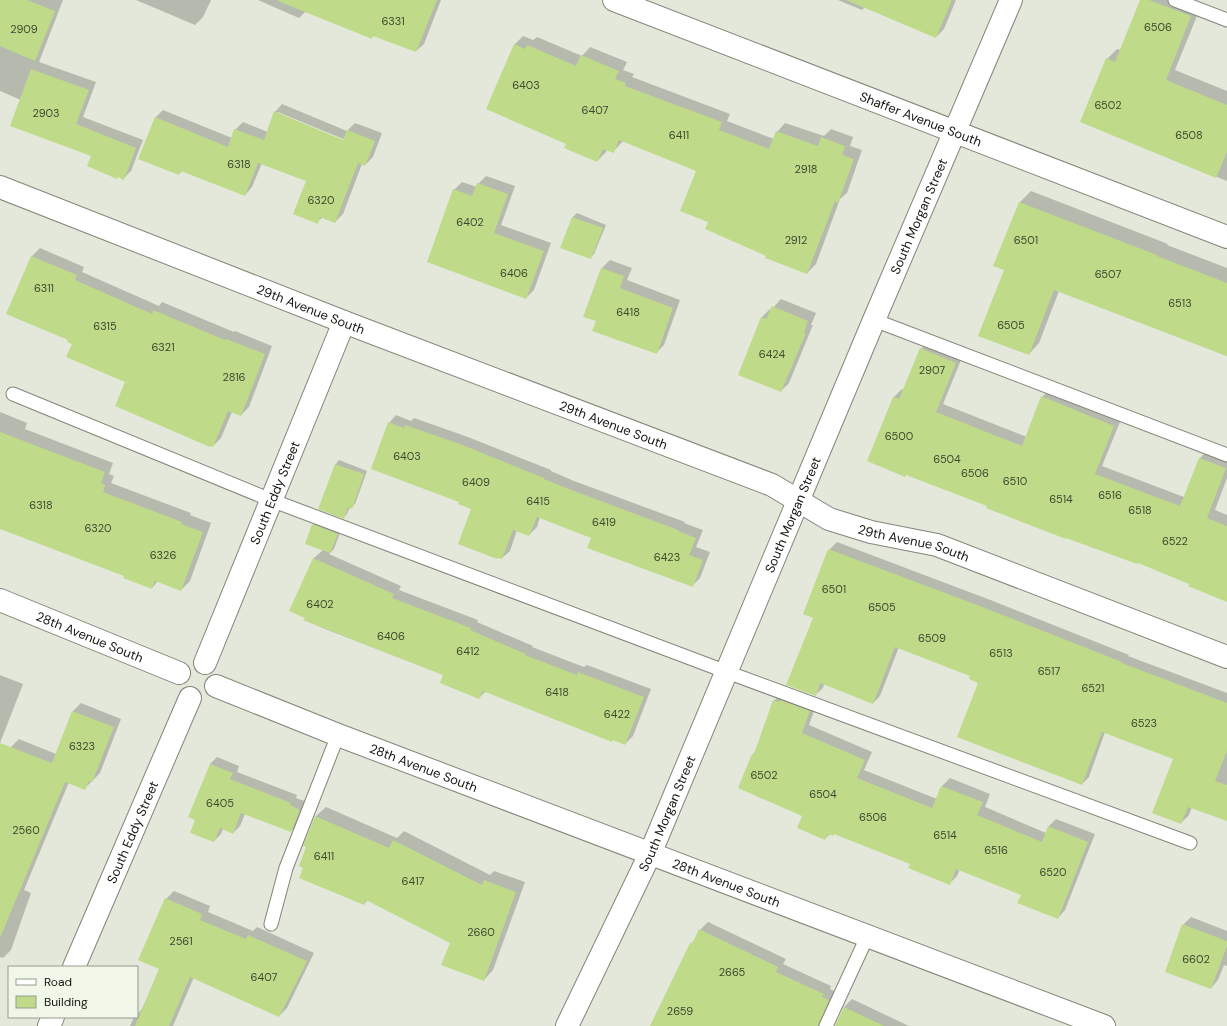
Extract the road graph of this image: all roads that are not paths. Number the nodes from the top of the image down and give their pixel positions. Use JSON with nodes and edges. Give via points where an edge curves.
{"nodes":[{"id":1,"x":614,"y":0,"type":"edge"},
{"id":2,"x":1011,"y":0,"type":"edge"},
{"id":3,"x":1175,"y":0,"type":"edge"},
{"id":4,"x":1227,"y":20,"type":"edge"},
{"id":5,"x":956,"y":132,"type":"junction"},
{"id":6,"x":0,"y":187,"type":"edge"},
{"id":7,"x":1227,"y":237,"type":"edge"},
{"id":8,"x":874,"y":320,"type":"junction"},
{"id":9,"x":344,"y":322,"type":"junction"},
{"id":10,"x":13,"y":394,"type":"dead end"},
{"id":11,"x":1227,"y":455,"type":"edge"},
{"id":12,"x":271,"y":500,"type":"junction"},
{"id":13,"x":799,"y":501,"type":"junction"},
{"id":14,"x":0,"y":600,"type":"edge"},
{"id":15,"x":1227,"y":657,"type":"edge"},
{"id":16,"x":205,"y":662,"type":"junction"},
{"id":17,"x":727,"y":672,"type":"junction"},
{"id":18,"x":180,"y":673,"type":"junction"},
{"id":19,"x":216,"y":686,"type":"junction"},
{"id":20,"x":190,"y":698,"type":"junction"},
{"id":21,"x":338,"y":735,"type":"junction"},
{"id":22,"x":1190,"y":843,"type":"dead end"},
{"id":23,"x":650,"y":854,"type":"junction"},
{"id":24,"x":271,"y":924,"type":"dead end"},
{"id":25,"x":867,"y":937,"type":"junction"},
{"id":26,"x":74,"y":966,"type":"edge"},
{"id":27,"x":1074,"y":1021,"type":"edge"},
{"id":28,"x":567,"y":1026,"type":"edge"},
{"id":29,"x":826,"y":1026,"type":"edge"},
{"id":30,"x":1104,"y":1026,"type":"edge"}],
"edges":[{"from":1,"to":5,"type":"street","name":"Shaffer Avenue South"},
{"from":2,"to":5,"type":"street","name":"South Morgan Street"},
{"from":3,"to":4,"type":"lane"},
{"from":5,"to":7,"type":"street","name":"Shaffer Avenue South"},
{"from":5,"to":8,"type":"street","name":"South Morgan Street"},
{"from":6,"to":9,"type":"street","name":"29th Avenue South"},
{"from":8,"to":11,"type":"lane"},
{"from":8,"to":13,"type":"street","name":"South Morgan Street"},
{"from":9,"to":12,"type":"street","name":"South Eddy Street"},
{"from":9,"to":13,"type":"street","name":"29th Avenue South","via":[[772,485]]},
{"from":10,"to":12,"type":"lane"},
{"from":12,"to":16,"type":"street","name":"South Eddy Street"},
{"from":12,"to":17,"type":"lane"},
{"from":13,"to":15,"type":"street","name":"29th Avenue South","via":[[829,519],[871,532],[937,545]]},
{"from":13,"to":17,"type":"street","name":"South Morgan Street"},
{"from":14,"to":18,"type":"street","name":"28th Avenue South"},
{"from":16,"to":18,"type":"street","via":[[188,663]]},
{"from":16,"to":19,"type":"street","via":[[216,674]]},
{"from":17,"to":22,"type":"lane"},
{"from":17,"to":23,"type":"street","name":"South Morgan Street"},
{"from":18,"to":20,"type":"street","via":[[179,686]]},
{"from":19,"to":20,"type":"street","via":[[209,696]]},
{"from":19,"to":21,"type":"street","name":"28th Avenue South"},
{"from":20,"to":26,"type":"street","name":"South Eddy Street"},
{"from":21,"to":23,"type":"street","name":"28th Avenue South"},
{"from":21,"to":24,"type":"lane","via":[[286,868]]},
{"from":23,"to":25,"type":"street","name":"28th Avenue South"},
{"from":23,"to":28,"type":"street","name":"South Morgan Street"},
{"from":25,"to":27,"type":"street","name":"28th Avenue South"},
{"from":25,"to":29,"type":"lane"},
{"from":27,"to":30,"type":"street","name":"28th Avenue South"}]}
